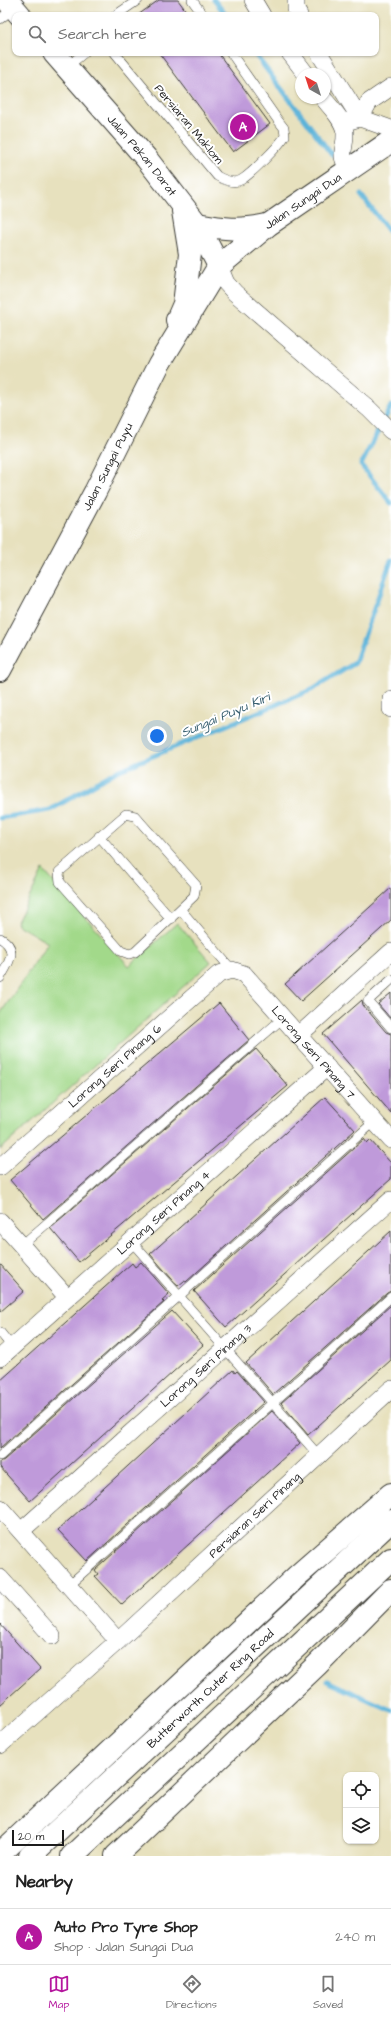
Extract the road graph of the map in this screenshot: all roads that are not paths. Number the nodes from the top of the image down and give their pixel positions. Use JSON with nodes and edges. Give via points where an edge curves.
{"nodes":[{"id":1,"x":138,"y":0,"type":"edge"},
{"id":2,"x":192,"y":0,"type":"edge"},
{"id":3,"x":253,"y":0,"type":"edge"},
{"id":4,"x":296,"y":0,"type":"edge"},
{"id":5,"x":120,"y":12,"type":"edge"},
{"id":6,"x":201,"y":12,"type":"edge"},
{"id":7,"x":260,"y":12,"type":"edge"},
{"id":8,"x":297,"y":12,"type":"edge"},
{"id":9,"x":74,"y":56,"type":"edge"},
{"id":10,"x":117,"y":56,"type":"edge"},
{"id":11,"x":232,"y":56,"type":"edge"},
{"id":12,"x":292,"y":56,"type":"edge"},
{"id":13,"x":321,"y":56,"type":"edge"},
{"id":14,"x":61,"y":60,"type":"edge"},
{"id":15,"x":301,"y":68,"type":"edge"},
{"id":16,"x":391,"y":87,"type":"edge"},
{"id":17,"x":328,"y":104,"type":"edge"},
{"id":18,"x":360,"y":118,"type":"junction"},
{"id":19,"x":342,"y":122,"type":"junction"},
{"id":20,"x":391,"y":129,"type":"edge"},
{"id":21,"x":391,"y":141,"type":"edge"},
{"id":22,"x":349,"y":170,"type":"junction"},
{"id":23,"x":181,"y":204,"type":"junction"},
{"id":24,"x":197,"y":224,"type":"junction"},
{"id":25,"x":268,"y":225,"type":"junction"},
{"id":26,"x":219,"y":266,"type":"junction"},
{"id":27,"x":160,"y":364,"type":"junction"},
{"id":28,"x":391,"y":431,"type":"edge"},
{"id":29,"x":0,"y":670,"type":"edge"},
{"id":30,"x":391,"y":699,"type":"edge"},
{"id":31,"x":391,"y":709,"type":"edge"},
{"id":32,"x":99,"y":836,"type":"junction"},
{"id":33,"x":181,"y":910,"type":"junction"},
{"id":34,"x":171,"y":919,"type":"junction"},
{"id":35,"x":0,"y":938,"type":"edge"},
{"id":36,"x":391,"y":952,"type":"edge"},
{"id":37,"x":232,"y":970,"type":"junction"},
{"id":38,"x":0,"y":978,"type":"edge"},
{"id":39,"x":391,"y":980,"type":"edge"},
{"id":40,"x":283,"y":1018,"type":"junction"},
{"id":41,"x":391,"y":1028,"type":"edge"},
{"id":42,"x":298,"y":1036,"type":"junction"},
{"id":43,"x":327,"y":1067,"type":"junction"},
{"id":44,"x":375,"y":1121,"type":"junction"},
{"id":45,"x":391,"y":1140,"type":"edge"},
{"id":46,"x":0,"y":1167,"type":"edge"},
{"id":47,"x":391,"y":1200,"type":"edge"},
{"id":48,"x":0,"y":1221,"type":"edge"},
{"id":49,"x":131,"y":1241,"type":"junction"},
{"id":50,"x":22,"y":1245,"type":"junction"},
{"id":51,"x":179,"y":1294,"type":"junction"},
{"id":52,"x":67,"y":1297,"type":"junction"},
{"id":53,"x":391,"y":1297,"type":"edge"},
{"id":54,"x":0,"y":1332,"type":"edge"},
{"id":55,"x":226,"y":1348,"type":"junction"},
{"id":56,"x":6,"y":1352,"type":"edge"},
{"id":57,"x":391,"y":1389,"type":"edge"},
{"id":58,"x":272,"y":1401,"type":"junction"},
{"id":59,"x":0,"y":1456,"type":"edge"},
{"id":60,"x":319,"y":1456,"type":"junction"},
{"id":61,"x":391,"y":1494,"type":"edge"},
{"id":62,"x":0,"y":1508,"type":"edge"},
{"id":63,"x":391,"y":1520,"type":"edge"},
{"id":64,"x":21,"y":1531,"type":"junction"},
{"id":65,"x":391,"y":1559,"type":"edge"},
{"id":66,"x":0,"y":1578,"type":"edge"},
{"id":67,"x":68,"y":1585,"type":"junction"},
{"id":68,"x":391,"y":1590,"type":"edge"},
{"id":69,"x":52,"y":1636,"type":"dead end"},
{"id":70,"x":118,"y":1641,"type":"junction"},
{"id":71,"x":0,"y":1745,"type":"edge"},
{"id":72,"x":76,"y":1852,"type":"edge"},
{"id":73,"x":0,"y":1854,"type":"edge"},
{"id":74,"x":30,"y":1856,"type":"edge"},
{"id":75,"x":116,"y":1856,"type":"edge"}],
"edges":[{"from":1,"to":5,"type":"lane"},
{"from":2,"to":6,"type":"lane"},
{"from":3,"to":7,"type":"street"},
{"from":4,"to":8,"type":"street"},
{"from":9,"to":14,"type":"lane"},
{"from":10,"to":11,"type":"lane","name":"Persiaran Maklom","via":[[217,176],[227,181],[240,181],[279,146],[285,136],[278,118]]},
{"from":12,"to":15,"type":"street"},
{"from":13,"to":18,"type":"street"},
{"from":14,"to":23,"type":"main road","name":"Jalan Pekan Darat","via":[[146,158]]},
{"from":16,"to":18,"type":"street","via":[[369,102]]},
{"from":17,"to":19,"type":"street"},
{"from":18,"to":19,"type":"street"},
{"from":18,"to":20,"type":"street"},
{"from":19,"to":22,"type":"street","via":[[345,134],[341,153]]},
{"from":21,"to":22,"type":"main road","name":"Jalan Sungai Dua"},
{"from":22,"to":25,"type":"main road","name":"Jalan Sungai Dua"},
{"from":23,"to":24,"type":"main road","name":"Jalan Pekan Darat"},
{"from":23,"to":27,"type":"main road","via":[[190,254],[184,304]]},
{"from":24,"to":25,"type":"main road","via":[[245,230]]},
{"from":24,"to":26,"type":"main road","name":"Jalan Pekan Darat"},
{"from":25,"to":26,"type":"main road","name":"Jalan Sungai Dua"},
{"from":26,"to":27,"type":"main road","name":"Jalan Sungai Puyu"},
{"from":26,"to":28,"type":"street","via":[[226,283],[235,293]]},
{"from":27,"to":29,"type":"main road","name":"Jalan Sungai Puyu"},
{"from":30,"to":31,"type":"street"},
{"from":32,"to":33,"type":"lane","via":[[126,814],[135,816],[196,885],[194,896]]},
{"from":32,"to":34,"type":"lane"},
{"from":32,"to":34,"type":"lane","via":[[59,872],[60,882],[121,951],[129,954],[135,952]]},
{"from":33,"to":34,"type":"lane"},
{"from":33,"to":37,"type":"lane"},
{"from":35,"to":38,"type":"lane","via":[[6,941],[12,951],[12,957]]},
{"from":36,"to":42,"type":"street"},
{"from":37,"to":40,"type":"street","name":"Lorong Seri Pinang 7","via":[[244,974]]},
{"from":37,"to":46,"type":"street","name":"Lorong Seri Pinang 6","via":[[219,974]]},
{"from":39,"to":41,"type":"lane","via":[[368,1001]]},
{"from":40,"to":42,"type":"street","name":"Lorong Seri Pinang 7"},
{"from":40,"to":50,"type":"lane"},
{"from":42,"to":43,"type":"street","name":"Lorong Seri Pinang 7"},
{"from":43,"to":44,"type":"street","name":"Lorong Seri Pinang 7"},
{"from":43,"to":49,"type":"street","name":"Lorong Seri Pinang 4"},
{"from":44,"to":45,"type":"street","name":"Lorong Seri Pinang 7"},
{"from":44,"to":51,"type":"lane"},
{"from":47,"to":55,"type":"street","name":"Lorong Seri Pinang 3"},
{"from":48,"to":50,"type":"street"},
{"from":49,"to":51,"type":"lane"},
{"from":49,"to":52,"type":"street","name":"Lorong Seri Pinang 4"},
{"from":50,"to":52,"type":"street"},
{"from":51,"to":55,"type":"lane"},
{"from":51,"to":59,"type":"lane"},
{"from":52,"to":56,"type":"street","name":"Lorong Seri Pinang 4"},
{"from":53,"to":58,"type":"lane"},
{"from":54,"to":56,"type":"lane"},
{"from":55,"to":58,"type":"lane"},
{"from":55,"to":64,"type":"street","name":"Lorong Seri Pinang 3"},
{"from":57,"to":60,"type":"street","name":"Persiaran Seri Pinang"},
{"from":58,"to":60,"type":"lane"},
{"from":58,"to":67,"type":"lane"},
{"from":60,"to":70,"type":"street","name":"Persiaran Seri Pinang"},
{"from":61,"to":73,"type":"main road","via":[[297,1576]]},
{"from":62,"to":64,"type":"street"},
{"from":63,"to":74,"type":"main road","name":"Butterworth Outer Ring Road"},
{"from":64,"to":67,"type":"street"},
{"from":65,"to":72,"type":"main road"},
{"from":66,"to":69,"type":"street"},
{"from":67,"to":70,"type":"street"},
{"from":68,"to":75,"type":"main road","via":[[317,1665]]},
{"from":70,"to":71,"type":"street","name":"Persiaran Seri Pinang"}]}
